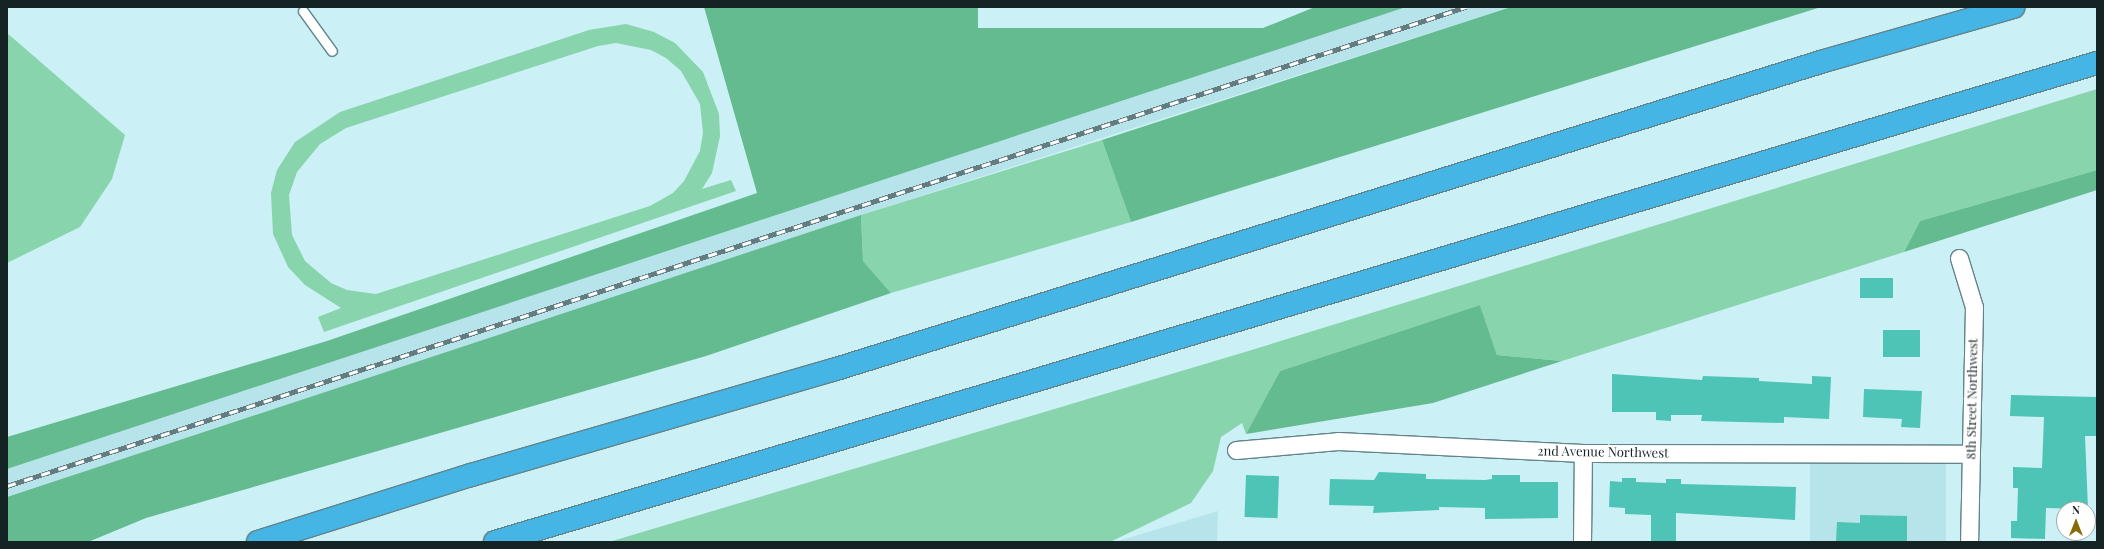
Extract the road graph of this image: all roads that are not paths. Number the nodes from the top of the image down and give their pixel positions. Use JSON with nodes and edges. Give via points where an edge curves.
{"nodes":[{"id":1,"x":2013,"y":7,"type":"edge"},
{"id":2,"x":303,"y":11,"type":"dead end"},
{"id":3,"x":332,"y":51,"type":"dead end"},
{"id":4,"x":2097,"y":63,"type":"edge"},
{"id":5,"x":1958,"y":258,"type":"dead end"},
{"id":6,"x":1236,"y":450,"type":"dead end"},
{"id":7,"x":1583,"y":453,"type":"junction"},
{"id":8,"x":1971,"y":454,"type":"junction"},
{"id":9,"x":258,"y":542,"type":"edge"},
{"id":10,"x":495,"y":542,"type":"edge"},
{"id":11,"x":1582,"y":542,"type":"edge"},
{"id":12,"x":1970,"y":542,"type":"edge"}],
"edges":[{"from":1,"to":9,"type":"highway","via":[[1824,61],[931,339],[471,475]]},
{"from":2,"to":3,"type":"lane"},
{"from":4,"to":10,"type":"highway"},
{"from":5,"to":8,"type":"street","name":"8th Street Northwest","via":[[1974,307]]},
{"from":6,"to":7,"type":"street","name":"2nd Avenue Northwest","via":[[1338,441]]},
{"from":7,"to":8,"type":"street","name":"2nd Avenue Northwest"},
{"from":7,"to":11,"type":"street"},
{"from":8,"to":12,"type":"street","name":"8th Street Northwest"}]}
